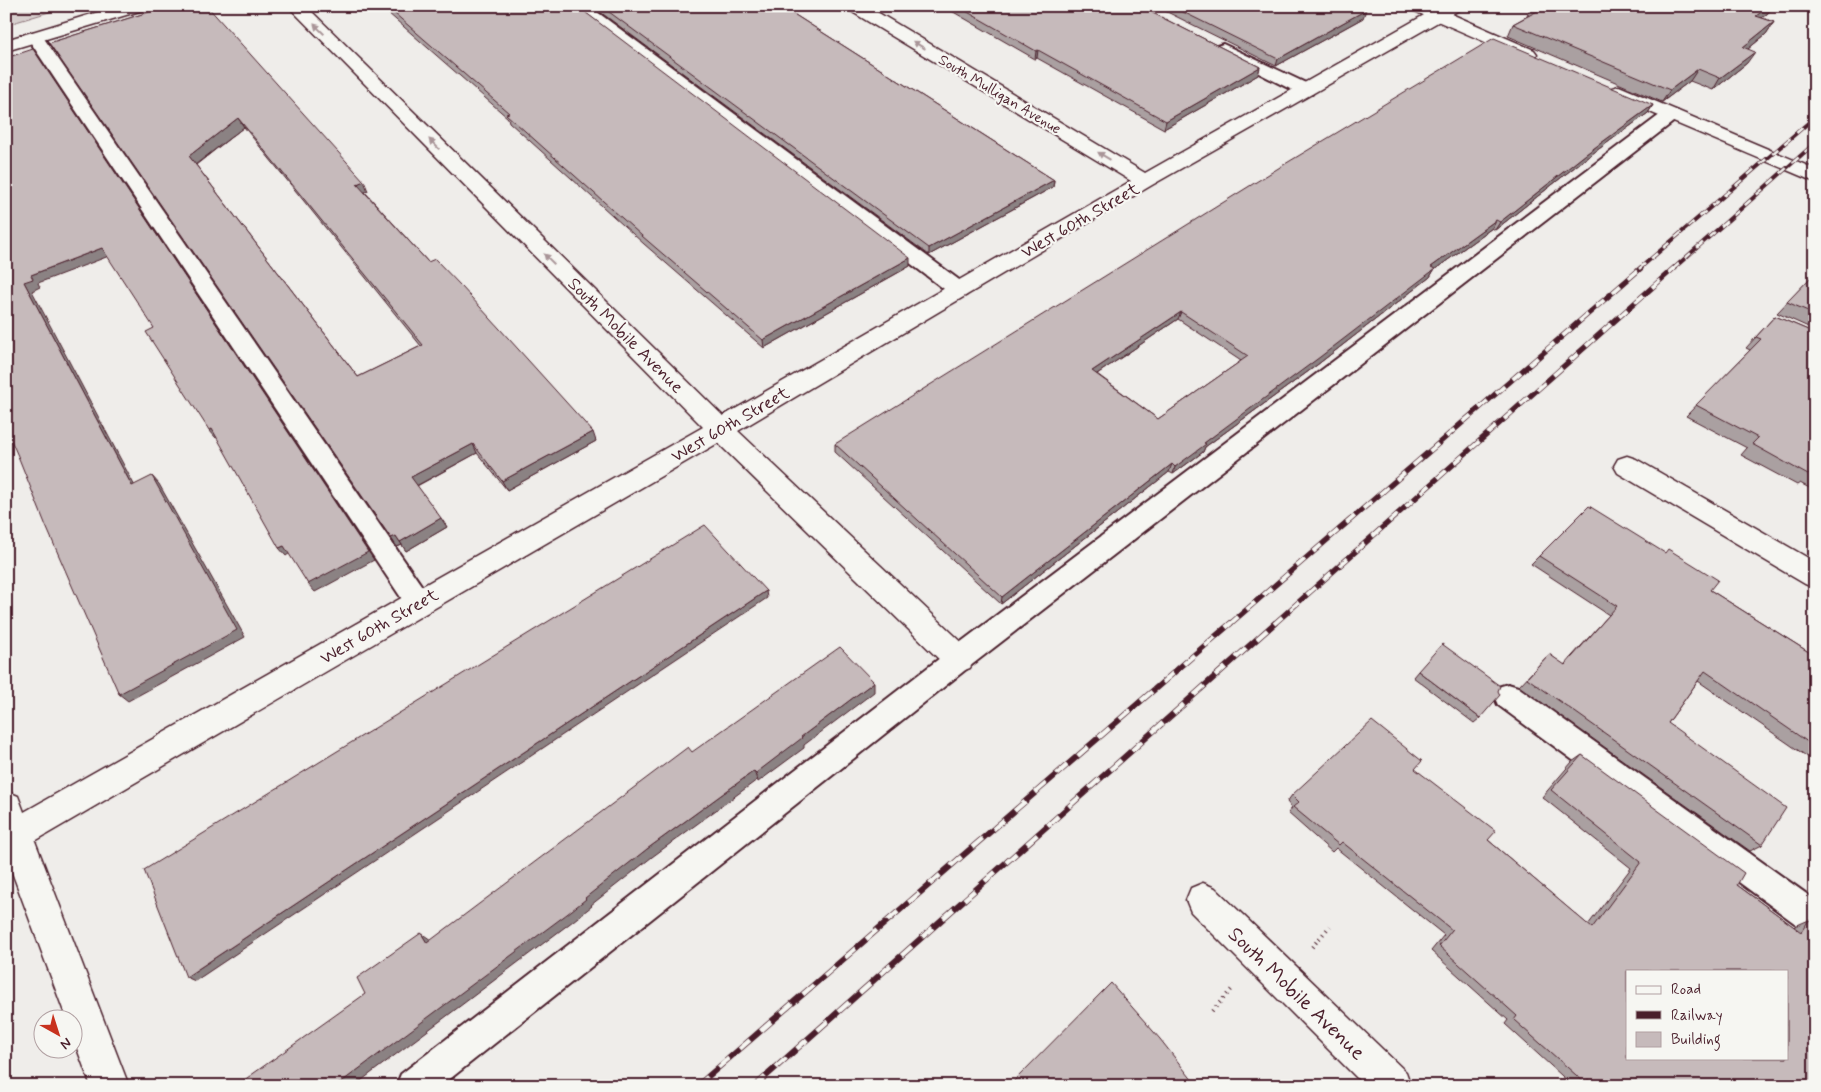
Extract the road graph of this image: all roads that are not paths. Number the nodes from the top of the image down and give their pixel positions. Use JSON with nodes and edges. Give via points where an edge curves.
{"nodes":[{"id":1,"x":137,"y":6,"type":"edge"},
{"id":2,"x":296,"y":6,"type":"edge"},
{"id":3,"x":579,"y":6,"type":"edge"},
{"id":4,"x":855,"y":6,"type":"edge"},
{"id":5,"x":1436,"y":9,"type":"edge"},
{"id":6,"x":35,"y":38,"type":"junction"},
{"id":7,"x":1206,"y":40,"type":"edge"},
{"id":8,"x":6,"y":46,"type":"edge"},
{"id":9,"x":1544,"y":60,"type":"edge"},
{"id":10,"x":1599,"y":84,"type":"edge"},
{"id":11,"x":1306,"y":90,"type":"junction"},
{"id":12,"x":1671,"y":115,"type":"junction"},
{"id":13,"x":1815,"y":176,"type":"edge"},
{"id":14,"x":1145,"y":181,"type":"junction"},
{"id":15,"x":958,"y":290,"type":"junction"},
{"id":16,"x":720,"y":429,"type":"junction"},
{"id":17,"x":1627,"y":466,"type":"dead end"},
{"id":18,"x":1815,"y":576,"type":"edge"},
{"id":19,"x":419,"y":603,"type":"junction"},
{"id":20,"x":959,"y":658,"type":"junction"},
{"id":21,"x":1508,"y":696,"type":"dead end"},
{"id":22,"x":9,"y":828,"type":"edge"},
{"id":23,"x":1203,"y":900,"type":"dead end"},
{"id":24,"x":1815,"y":919,"type":"edge"},
{"id":25,"x":110,"y":1086,"type":"edge"},
{"id":26,"x":413,"y":1086,"type":"edge"},
{"id":27,"x":1392,"y":1086,"type":"edge"}],
"edges":[{"from":1,"to":6,"type":"street"},
{"from":16,"to":2,"type":"street","name":"South Mobile Avenue","one_way":true},
{"from":3,"to":15,"type":"lane"},
{"from":14,"to":4,"type":"street","name":"South Mulligan Avenue","one_way":true},
{"from":5,"to":9,"type":"street"},
{"from":5,"to":11,"type":"street","name":"West 60th Street"},
{"from":6,"to":8,"type":"street"},
{"from":6,"to":19,"type":"lane"},
{"from":7,"to":11,"type":"lane"},
{"from":10,"to":12,"type":"street"},
{"from":11,"to":14,"type":"street","name":"West 60th Street"},
{"from":12,"to":13,"type":"street"},
{"from":12,"to":20,"type":"lane"},
{"from":14,"to":15,"type":"street","name":"West 60th Street"},
{"from":15,"to":16,"type":"street","name":"West 60th Street"},
{"from":16,"to":19,"type":"street","name":"West 60th Street"},
{"from":16,"to":20,"type":"street","name":"South Mobile Avenue"},
{"from":17,"to":18,"type":"street"},
{"from":19,"to":22,"type":"street","name":"West 60th Street"},
{"from":20,"to":26,"type":"lane"},
{"from":21,"to":24,"type":"lane"},
{"from":22,"to":25,"type":"street"},
{"from":23,"to":27,"type":"street","name":"South Mobile Avenue"}]}
